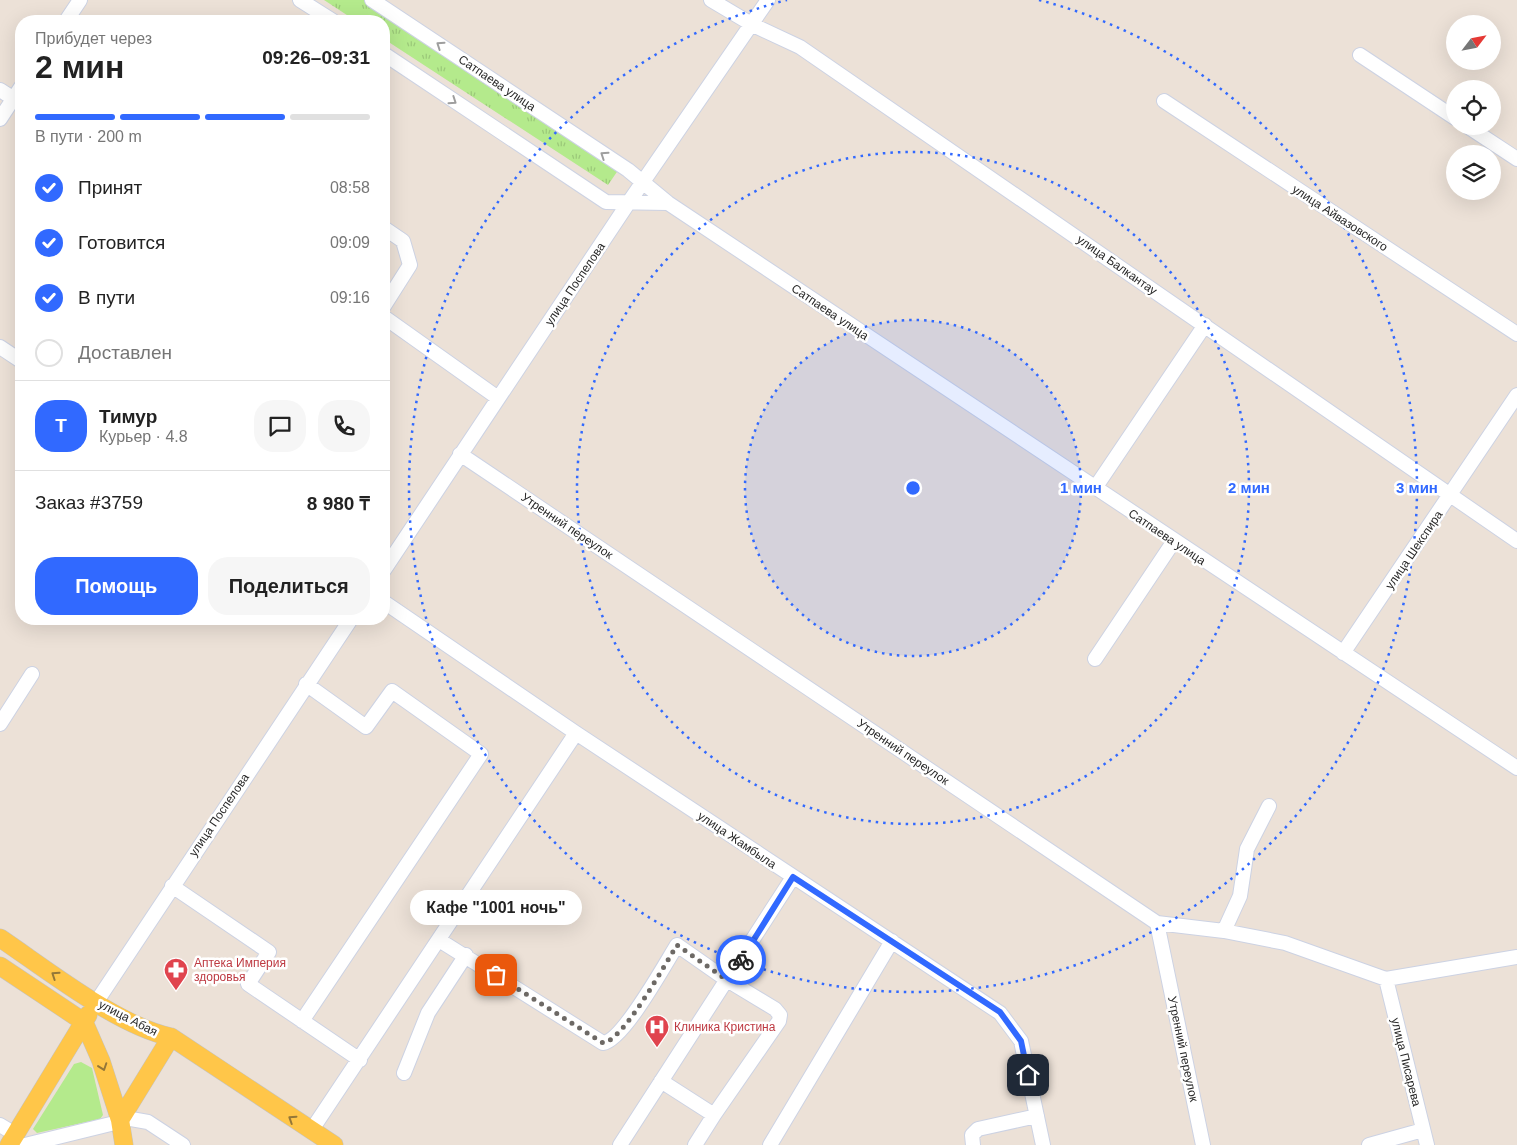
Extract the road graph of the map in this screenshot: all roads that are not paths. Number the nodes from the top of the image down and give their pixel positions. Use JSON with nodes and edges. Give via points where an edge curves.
{"nodes":[{"id":1,"x":80,"y":0,"type":"edge"},
{"id":2,"x":300,"y":0,"type":"edge"},
{"id":3,"x":372,"y":0,"type":"edge"},
{"id":4,"x":711,"y":0,"type":"edge"},
{"id":5,"x":768,"y":0,"type":"edge"},
{"id":6,"x":70,"y":15,"type":"edge"},
{"id":7,"x":324,"y":15,"type":"edge"},
{"id":8,"x":753,"y":25,"type":"junction"},
{"id":9,"x":1360,"y":55,"type":"dead end"},
{"id":10,"x":390,"y":59,"type":"edge"},
{"id":11,"x":0,"y":90,"type":"edge"},
{"id":12,"x":15,"y":92,"type":"edge"},
{"id":13,"x":15,"y":97,"type":"edge"},
{"id":14,"x":1164,"y":101,"type":"dead end"},
{"id":15,"x":1446,"y":112,"type":"edge"},
{"id":16,"x":0,"y":119,"type":"edge"},
{"id":17,"x":1481,"y":135,"type":"edge"},
{"id":18,"x":1517,"y":159,"type":"edge"},
{"id":19,"x":644,"y":183,"type":"junction"},
{"id":20,"x":629,"y":202,"type":"junction"},
{"id":21,"x":668,"y":203,"type":"junction"},
{"id":22,"x":390,"y":232,"type":"edge"},
{"id":23,"x":390,"y":297,"type":"edge"},
{"id":24,"x":390,"y":321,"type":"edge"},
{"id":25,"x":1204,"y":326,"type":"junction"},
{"id":26,"x":1517,"y":334,"type":"edge"},
{"id":27,"x":0,"y":347,"type":"edge"},
{"id":28,"x":15,"y":357,"type":"edge"},
{"id":29,"x":1517,"y":395,"type":"edge"},
{"id":30,"x":498,"y":398,"type":"junction"},
{"id":31,"x":460,"y":454,"type":"junction"},
{"id":32,"x":1095,"y":488,"type":"junction"},
{"id":33,"x":1451,"y":496,"type":"junction"},
{"id":34,"x":1174,"y":541,"type":"junction"},
{"id":35,"x":1517,"y":541,"type":"edge"},
{"id":36,"x":390,"y":561,"type":"edge"},
{"id":37,"x":390,"y":606,"type":"edge"},
{"id":38,"x":347,"y":625,"type":"edge"},
{"id":39,"x":1343,"y":653,"type":"junction"},
{"id":40,"x":1095,"y":659,"type":"dead end"},
{"id":41,"x":32,"y":674,"type":"dead end"},
{"id":42,"x":306,"y":684,"type":"junction"},
{"id":43,"x":0,"y":724,"type":"edge"},
{"id":44,"x":576,"y":733,"type":"junction"},
{"id":45,"x":1517,"y":768,"type":"edge"},
{"id":46,"x":1269,"y":806,"type":"dead end"},
{"id":47,"x":793,"y":877,"type":"junction"},
{"id":48,"x":172,"y":886,"type":"junction"},
{"id":49,"x":1157,"y":923,"type":"junction"},
{"id":50,"x":1224,"y":931,"type":"junction"},
{"id":51,"x":0,"y":938,"type":"edge"},
{"id":52,"x":439,"y":940,"type":"junction"},
{"id":53,"x":892,"y":941,"type":"junction"},
{"id":54,"x":466,"y":955,"type":"junction"},
{"id":55,"x":1517,"y":957,"type":"edge"},
{"id":56,"x":0,"y":966,"type":"edge"},
{"id":57,"x":1386,"y":979,"type":"junction"},
{"id":58,"x":727,"y":980,"type":"junction"},
{"id":59,"x":90,"y":1012,"type":"junction"},
{"id":60,"x":302,"y":1021,"type":"junction"},
{"id":61,"x":171,"y":1037,"type":"junction"},
{"id":62,"x":360,"y":1060,"type":"junction"},
{"id":63,"x":404,"y":1074,"type":"dead end"},
{"id":64,"x":661,"y":1082,"type":"junction"},
{"id":65,"x":714,"y":1115,"type":"junction"},
{"id":66,"x":1037,"y":1116,"type":"junction"},
{"id":67,"x":120,"y":1120,"type":"junction"},
{"id":68,"x":1423,"y":1130,"type":"junction"},
{"id":69,"x":311,"y":1131,"type":"junction"},
{"id":70,"x":12,"y":1137,"type":"edge"},
{"id":71,"x":124,"y":1145,"type":"edge"},
{"id":72,"x":183,"y":1145,"type":"edge"},
{"id":73,"x":334,"y":1145,"type":"edge"},
{"id":74,"x":620,"y":1145,"type":"edge"},
{"id":75,"x":695,"y":1145,"type":"edge"},
{"id":76,"x":770,"y":1145,"type":"edge"},
{"id":77,"x":973,"y":1145,"type":"edge"},
{"id":78,"x":1043,"y":1145,"type":"edge"},
{"id":79,"x":1203,"y":1145,"type":"edge"},
{"id":80,"x":1369,"y":1145,"type":"edge"},
{"id":81,"x":1426,"y":1145,"type":"edge"}],
"edges":[{"from":1,"to":6,"type":"street"},
{"from":2,"to":7,"type":"street"},
{"from":19,"to":3,"type":"street","name":"Сатпаева улица","one_way":true},
{"from":4,"to":8,"type":"street","name":"улица Балкантау"},
{"from":5,"to":8,"type":"street","name":"улица Поспелова"},
{"from":8,"to":19,"type":"street","name":"улица Поспелова"},
{"from":8,"to":25,"type":"street","name":"улица Балкантау","via":[[800,47]]},
{"from":9,"to":15,"type":"street"},
{"from":10,"to":20,"type":"street","one_way":true,"via":[[606,202]]},
{"from":11,"to":12,"type":"street"},
{"from":13,"to":16,"type":"street"},
{"from":14,"to":26,"type":"street","name":"улица Айвазовского"},
{"from":17,"to":18,"type":"street"},
{"from":19,"to":20,"type":"street","name":"улица Поспелова"},
{"from":19,"to":21,"type":"street","name":"Сатпаева улица"},
{"from":20,"to":21,"type":"street"},
{"from":20,"to":30,"type":"street","name":"улица Поспелова"},
{"from":21,"to":32,"type":"street","name":"Сатпаева улица"},
{"from":22,"to":23,"type":"street","via":[[403,241],[410,265]]},
{"from":24,"to":30,"type":"street"},
{"from":25,"to":32,"type":"street"},
{"from":25,"to":33,"type":"street","name":"улица Балкантау"},
{"from":27,"to":28,"type":"street"},
{"from":29,"to":33,"type":"street","name":"улица Шекспира"},
{"from":30,"to":31,"type":"street","name":"улица Поспелова"},
{"from":31,"to":36,"type":"street","name":"улица Поспелова"},
{"from":31,"to":49,"type":"street","name":"Утренний переулок"},
{"from":32,"to":34,"type":"street","name":"Сатпаева улица"},
{"from":33,"to":35,"type":"street","name":"улица Балкантау"},
{"from":33,"to":39,"type":"street","name":"улица Шекспира"},
{"from":34,"to":39,"type":"street","name":"Сатпаева улица"},
{"from":34,"to":40,"type":"street"},
{"from":37,"to":44,"type":"street","name":"улица Жамбыла"},
{"from":38,"to":42,"type":"street","name":"улица Поспелова"},
{"from":39,"to":45,"type":"street","name":"Сатпаева улица"},
{"from":41,"to":43,"type":"street"},
{"from":42,"to":48,"type":"street","name":"улица Поспелова"},
{"from":42,"to":60,"type":"street","via":[[366,727],[392,691],[481,754]]},
{"from":44,"to":47,"type":"street","name":"улица Жамбыла"},
{"from":44,"to":52,"type":"street"},
{"from":46,"to":50,"type":"street","via":[[1247,849],[1240,896]]},
{"from":47,"to":53,"type":"street","name":"улица Жамбыла"},
{"from":47,"to":58,"type":"street"},
{"from":48,"to":59,"type":"street","name":"улица Поспелова"},
{"from":48,"to":60,"type":"street","via":[[269,952],[248,984]]},
{"from":49,"to":50,"type":"street"},
{"from":49,"to":79,"type":"street","name":"Утренний переулок"},
{"from":50,"to":57,"type":"street","via":[[1285,943]]},
{"from":59,"to":51,"type":"main road","name":"улица Абая","one_way":true},
{"from":52,"to":54,"type":"street"},
{"from":52,"to":62,"type":"street"},
{"from":53,"to":66,"type":"street","name":"улица Жамбыла","via":[[1000,1012],[1021,1041]]},
{"from":53,"to":76,"type":"street"},
{"from":54,"to":58,"type":"street","via":[[603,1043],[609,1043],[640,1006],[677,945]]},
{"from":54,"to":63,"type":"street","via":[[428,1013]]},
{"from":55,"to":57,"type":"street"},
{"from":56,"to":59,"type":"main road","name":"улица Абая"},
{"from":57,"to":68,"type":"street","name":"улица Писарева"},
{"from":58,"to":64,"type":"street"},
{"from":58,"to":65,"type":"street","via":[[780,1015]]},
{"from":59,"to":61,"type":"main road","name":"улица Абая"},
{"from":59,"to":67,"type":"main road","name":"улица Абая","one_way":true,"via":[[101,1061]]},
{"from":59,"to":70,"type":"main road","name":"улица Абая"},
{"from":60,"to":62,"type":"street"},
{"from":61,"to":67,"type":"main road"},
{"from":69,"to":61,"type":"main road","name":"улица Абая","one_way":true},
{"from":62,"to":69,"type":"street"},
{"from":64,"to":65,"type":"street"},
{"from":64,"to":74,"type":"street"},
{"from":65,"to":75,"type":"street"},
{"from":66,"to":77,"type":"street","via":[[978,1129],[972,1135]]},
{"from":66,"to":78,"type":"street","name":"улица Жамбыла"},
{"from":67,"to":70,"type":"street"},
{"from":67,"to":71,"type":"main road","name":"улица Абая"},
{"from":67,"to":72,"type":"street","via":[[148,1122]]},
{"from":68,"to":80,"type":"street"},
{"from":68,"to":81,"type":"street","name":"улица Писарева"},
{"from":69,"to":73,"type":"main road","name":"улица Абая"}]}
